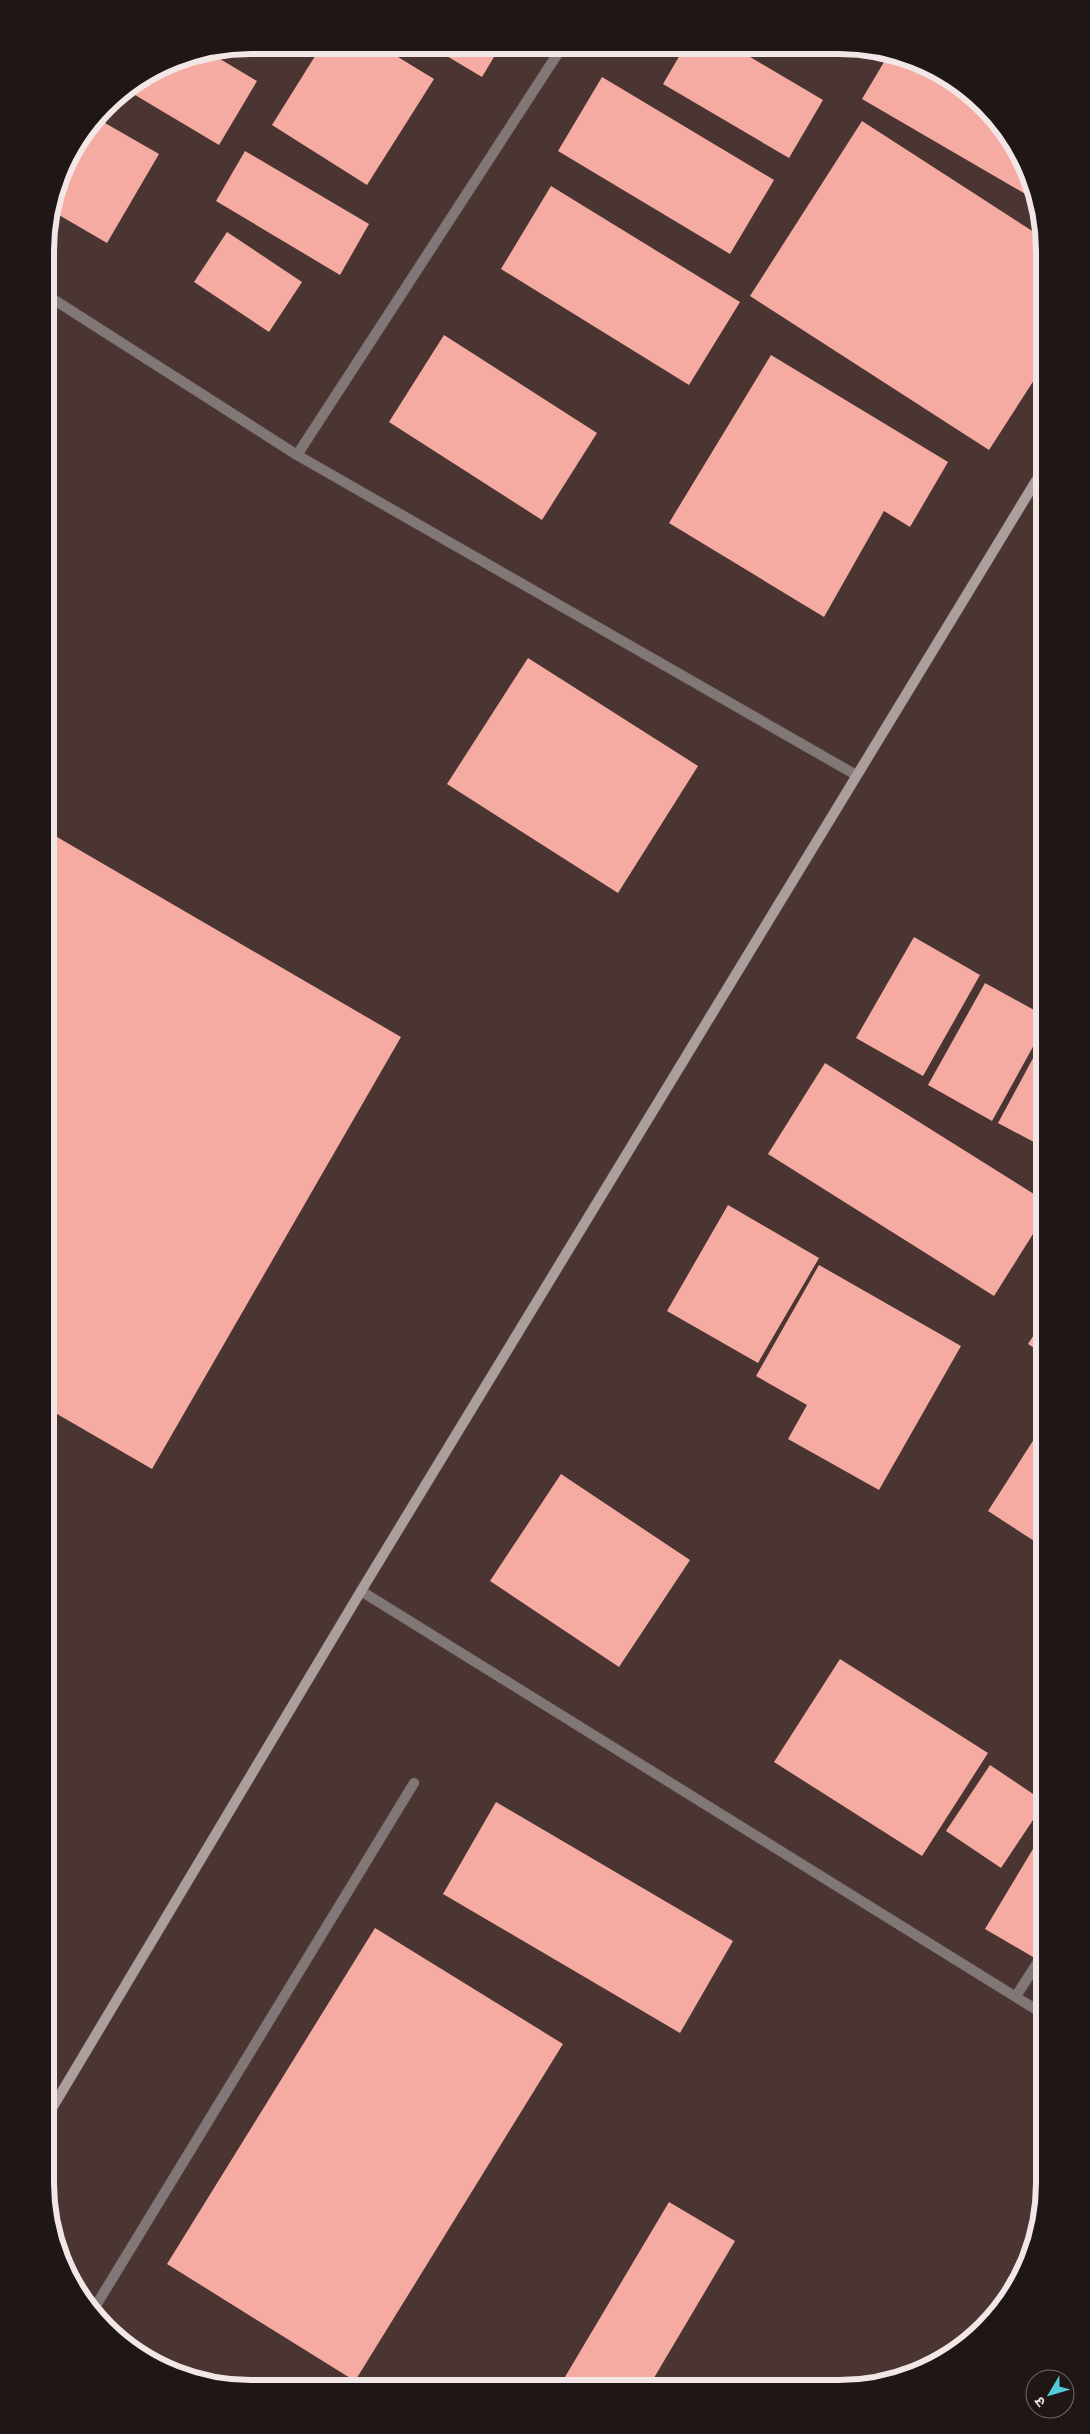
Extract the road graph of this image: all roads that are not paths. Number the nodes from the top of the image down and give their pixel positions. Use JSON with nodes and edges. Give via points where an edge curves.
{"nodes":[{"id":1,"x":557,"y":54,"type":"edge"},
{"id":2,"x":54,"y":299,"type":"edge"},
{"id":3,"x":297,"y":455,"type":"junction"},
{"id":4,"x":1036,"y":481,"type":"edge"},
{"id":5,"x":856,"y":776,"type":"junction"},
{"id":6,"x":361,"y":1591,"type":"junction"},
{"id":7,"x":414,"y":1783,"type":"dead end"},
{"id":8,"x":1036,"y":1965,"type":"edge"},
{"id":9,"x":1016,"y":1996,"type":"junction"},
{"id":10,"x":1036,"y":2009,"type":"edge"},
{"id":11,"x":54,"y":2105,"type":"edge"},
{"id":12,"x":96,"y":2305,"type":"edge"}],
"edges":[{"from":1,"to":3,"type":"lane"},
{"from":2,"to":3,"type":"lane"},
{"from":3,"to":5,"type":"lane"},
{"from":4,"to":5,"type":"street"},
{"from":5,"to":6,"type":"street"},
{"from":6,"to":9,"type":"lane"},
{"from":6,"to":11,"type":"street"},
{"from":7,"to":12,"type":"lane"},
{"from":8,"to":9,"type":"lane"},
{"from":9,"to":10,"type":"lane"}]}
